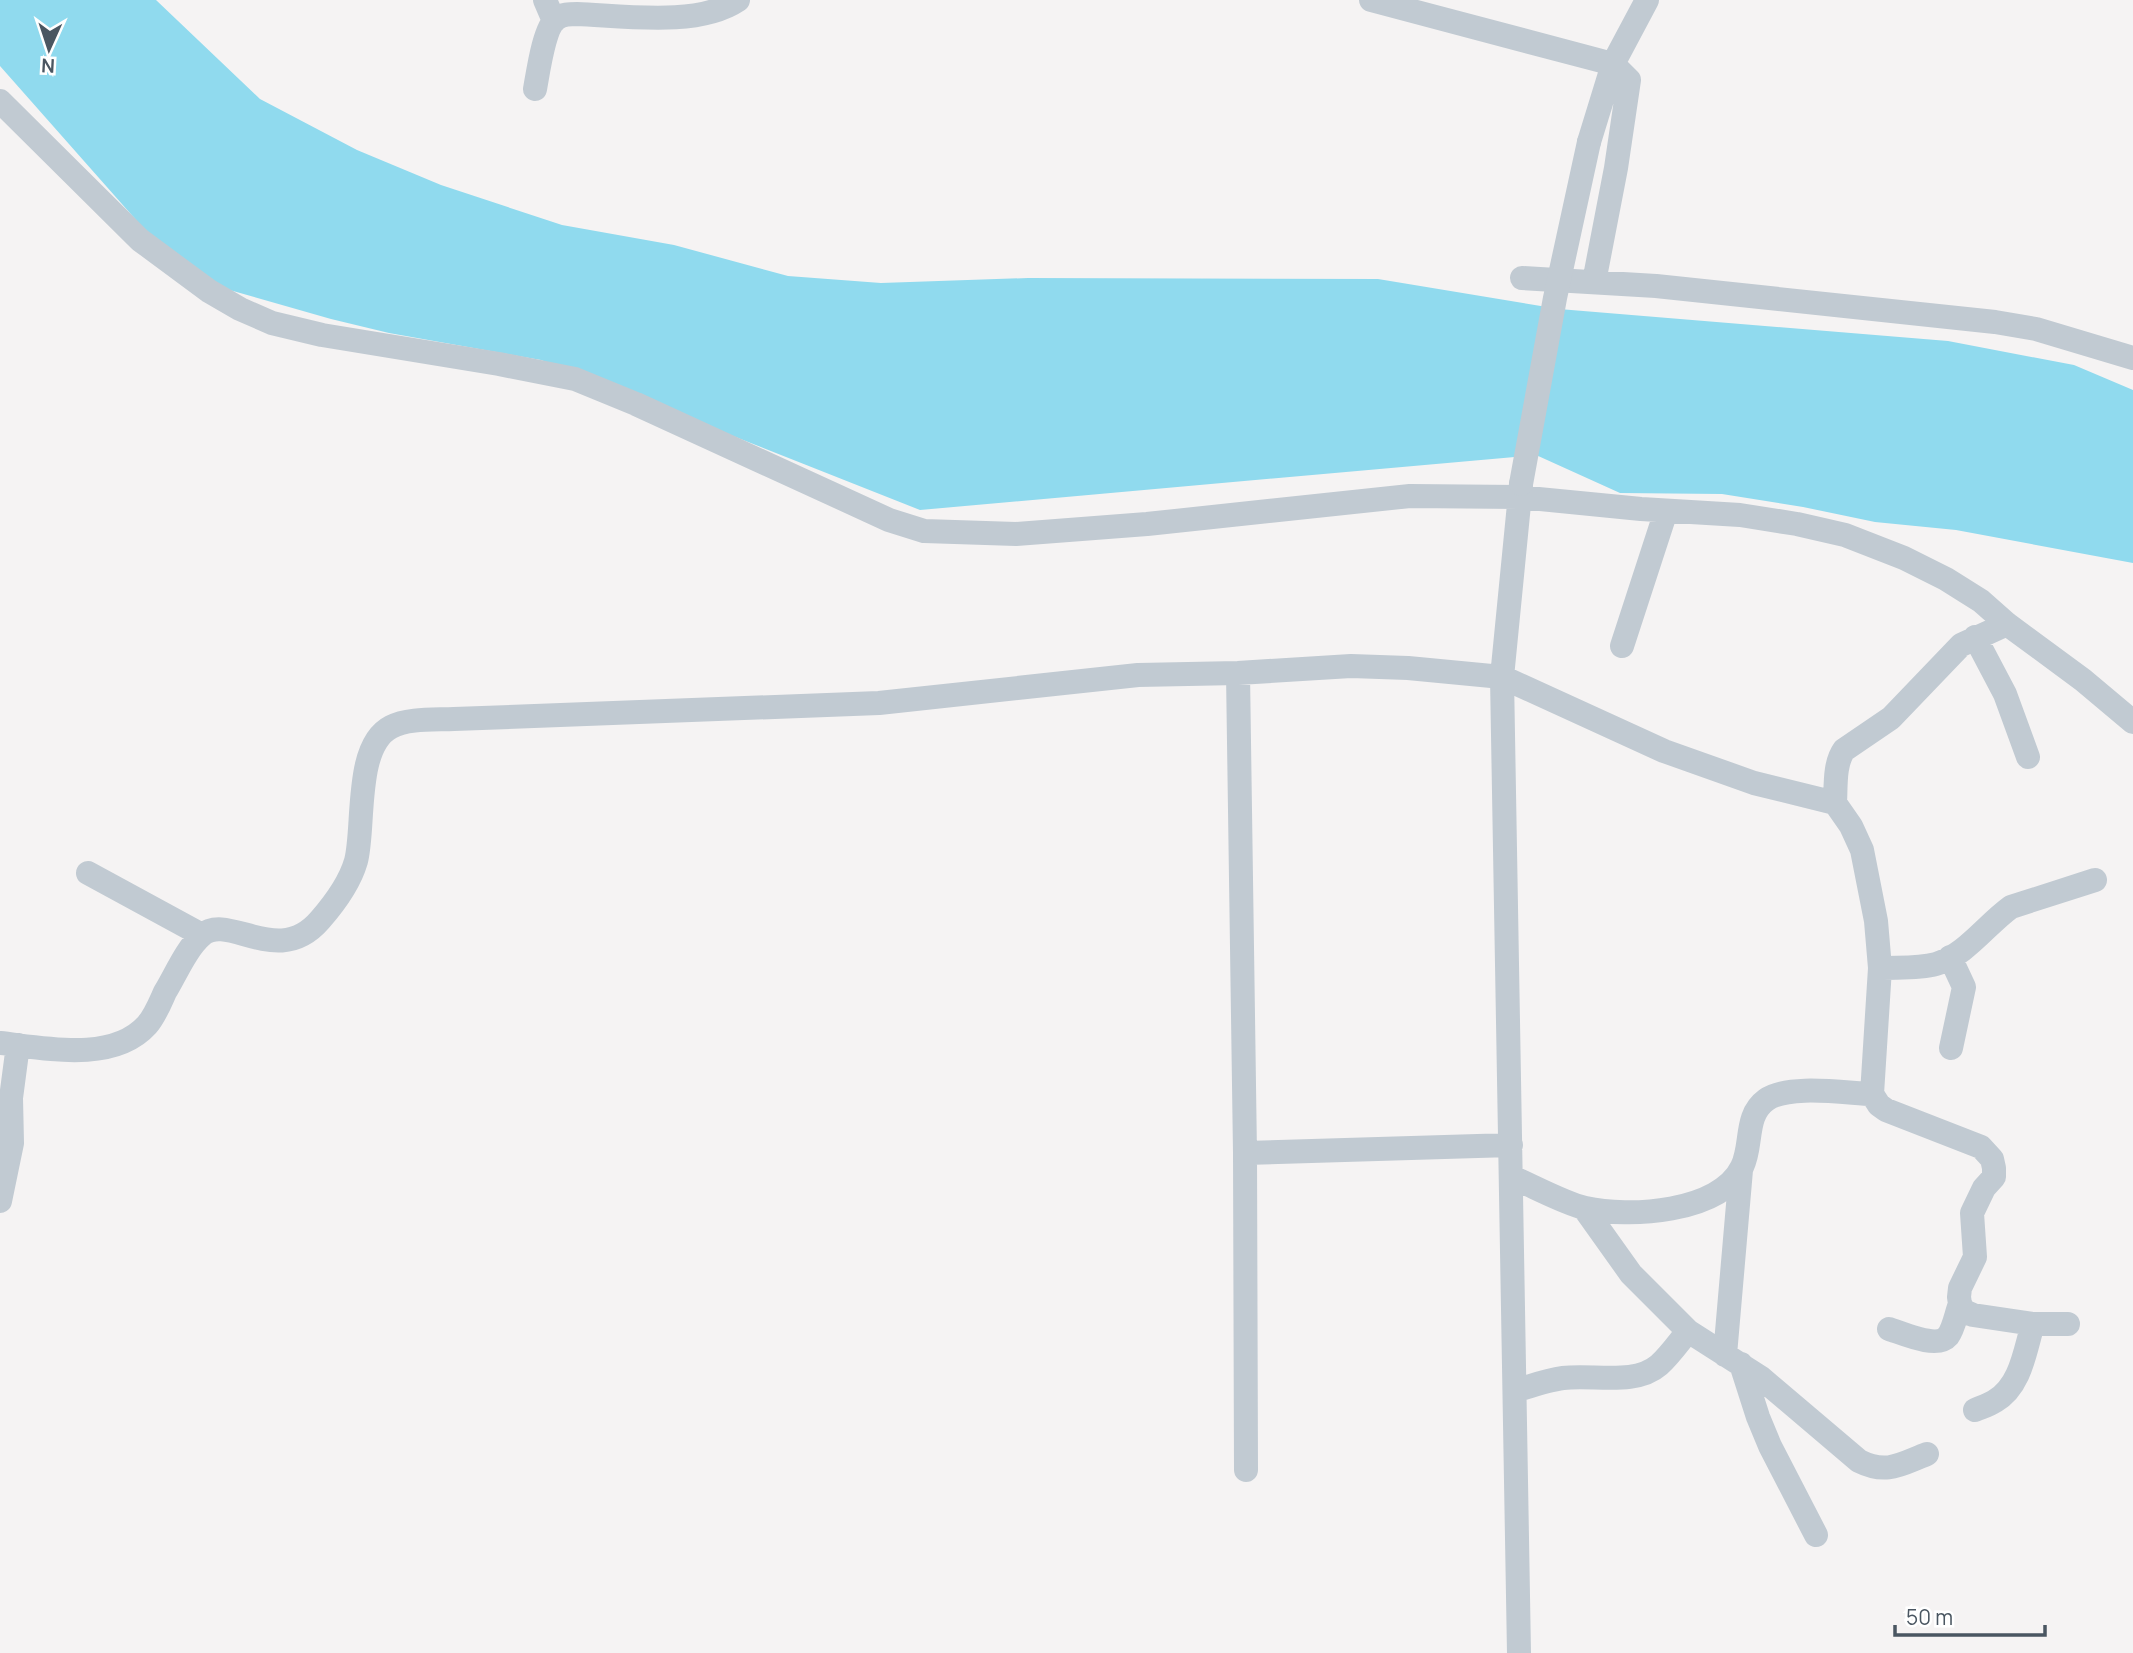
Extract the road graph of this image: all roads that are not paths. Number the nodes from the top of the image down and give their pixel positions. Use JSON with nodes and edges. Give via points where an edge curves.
{"nodes":[{"id":1,"x":738,"y":0,"type":"edge"},
{"id":2,"x":1371,"y":0,"type":"edge"},
{"id":3,"x":1647,"y":0,"type":"edge"},
{"id":4,"x":549,"y":10,"type":"edge"},
{"id":5,"x":1613,"y":64,"type":"junction"},
{"id":6,"x":535,"y":89,"type":"dead end"},
{"id":7,"x":0,"y":101,"type":"edge"},
{"id":8,"x":1522,"y":278,"type":"dead end"},
{"id":9,"x":1594,"y":282,"type":"junction"},
{"id":10,"x":2133,"y":358,"type":"edge"},
{"id":11,"x":1520,"y":491,"type":"junction"},
{"id":12,"x":1666,"y":511,"type":"junction"},
{"id":13,"x":2007,"y":624,"type":"junction"},
{"id":14,"x":1975,"y":638,"type":"junction"},
{"id":15,"x":1622,"y":646,"type":"dead end"},
{"id":16,"x":1238,"y":673,"type":"junction"},
{"id":17,"x":1502,"y":677,"type":"junction"},
{"id":18,"x":2133,"y":722,"type":"edge"},
{"id":19,"x":2028,"y":757,"type":"dead end"},
{"id":20,"x":1835,"y":803,"type":"junction"},
{"id":21,"x":88,"y":873,"type":"dead end"},
{"id":22,"x":2095,"y":880,"type":"dead end"},
{"id":23,"x":202,"y":935,"type":"junction"},
{"id":24,"x":1951,"y":957,"type":"junction"},
{"id":25,"x":1880,"y":968,"type":"junction"},
{"id":26,"x":9,"y":1044,"type":"edge"},
{"id":27,"x":1951,"y":1048,"type":"dead end"},
{"id":28,"x":1872,"y":1094,"type":"junction"},
{"id":29,"x":1511,"y":1145,"type":"junction"},
{"id":30,"x":1245,"y":1153,"type":"junction"},
{"id":31,"x":1741,"y":1170,"type":"junction"},
{"id":32,"x":1512,"y":1177,"type":"junction"},
{"id":33,"x":0,"y":1201,"type":"edge"},
{"id":34,"x":1584,"y":1208,"type":"junction"},
{"id":35,"x":1959,"y":1304,"type":"junction"},
{"id":36,"x":2033,"y":1324,"type":"junction"},
{"id":37,"x":2068,"y":1324,"type":"dead end"},
{"id":38,"x":1889,"y":1329,"type":"dead end"},
{"id":39,"x":1688,"y":1331,"type":"junction"},
{"id":40,"x":1733,"y":1359,"type":"junction"},
{"id":41,"x":1515,"y":1391,"type":"junction"},
{"id":42,"x":1975,"y":1410,"type":"dead end"},
{"id":43,"x":1927,"y":1454,"type":"dead end"},
{"id":44,"x":1246,"y":1470,"type":"dead end"},
{"id":45,"x":1816,"y":1535,"type":"dead end"},
{"id":46,"x":1519,"y":1653,"type":"edge"}],
"edges":[{"from":1,"to":4,"type":"street","via":[[716,12],[691,17],[566,15]]},
{"from":2,"to":5,"type":"street"},
{"from":3,"to":5,"type":"street"},
{"from":4,"to":6,"type":"street","via":[[549,31]]},
{"from":5,"to":9,"type":"street","via":[[1629,80]]},
{"from":5,"to":11,"type":"street","bridge":true,"via":[[1589,142],[1555,298]]},
{"from":7,"to":11,"type":"street","via":[[139,240],[240,309],[272,323],[322,335],[575,379],[889,520],[924,531],[1016,534],[1410,496]]},
{"from":8,"to":9,"type":"street"},
{"from":9,"to":10,"type":"street","via":[[1995,322],[2036,329]]},
{"from":11,"to":12,"type":"street"},
{"from":11,"to":17,"type":"street"},
{"from":12,"to":13,"type":"street","via":[[1740,515],[1845,535],[1946,579]]},
{"from":12,"to":15,"type":"street"},
{"from":13,"to":14,"type":"street"},
{"from":13,"to":18,"type":"street"},
{"from":14,"to":19,"type":"street","via":[[2005,694]]},
{"from":14,"to":20,"type":"street","via":[[1950,655],[1891,718],[1844,750]]},
{"from":16,"to":17,"type":"street","via":[[1351,666]]},
{"from":16,"to":23,"type":"street","via":[[1138,675],[879,703],[454,719],[393,726],[380,734],[371,753],[356,860],[347,883],[320,921],[285,941],[222,929]]},
{"from":16,"to":30,"type":"street"},
{"from":17,"to":20,"type":"street","via":[[1664,751],[1754,783]]},
{"from":17,"to":29,"type":"street"},
{"from":20,"to":25,"type":"street","via":[[1862,850]]},
{"from":21,"to":23,"type":"street"},
{"from":22,"to":24,"type":"street","via":[[2011,907]]},
{"from":23,"to":26,"type":"street","via":[[147,1025],[124,1042],[74,1050]]},
{"from":24,"to":25,"type":"street","via":[[1922,967]]},
{"from":24,"to":27,"type":"street","via":[[1965,987]]},
{"from":25,"to":28,"type":"street"},
{"from":26,"to":33,"type":"street","via":[[12,1143]]},
{"from":28,"to":31,"type":"street","via":[[1799,1091],[1769,1098],[1752,1116]]},
{"from":28,"to":35,"type":"street","via":[[1886,1110],[1981,1147],[1992,1159],[1994,1177],[1972,1213],[1975,1257],[1960,1288]]},
{"from":29,"to":30,"type":"street"},
{"from":29,"to":32,"type":"street"},
{"from":30,"to":44,"type":"street"},
{"from":31,"to":34,"type":"street","via":[[1731,1182],[1698,1202],[1649,1212]]},
{"from":31,"to":40,"type":"street"},
{"from":32,"to":34,"type":"street"},
{"from":32,"to":41,"type":"street"},
{"from":34,"to":39,"type":"street","via":[[1631,1274]]},
{"from":35,"to":36,"type":"street","via":[[1973,1315]]},
{"from":35,"to":38,"type":"street","via":[[1950,1332],[1941,1341]]},
{"from":36,"to":37,"type":"street"},
{"from":36,"to":42,"type":"street","via":[[2012,1386],[1996,1401]]},
{"from":39,"to":40,"type":"street"},
{"from":39,"to":41,"type":"street","via":[[1659,1365],[1646,1372],[1630,1377],[1558,1379]]},
{"from":40,"to":43,"type":"street","via":[[1871,1467],[1890,1468]]},
{"from":40,"to":45,"type":"street","via":[[1770,1446]]},
{"from":41,"to":46,"type":"street"}]}
